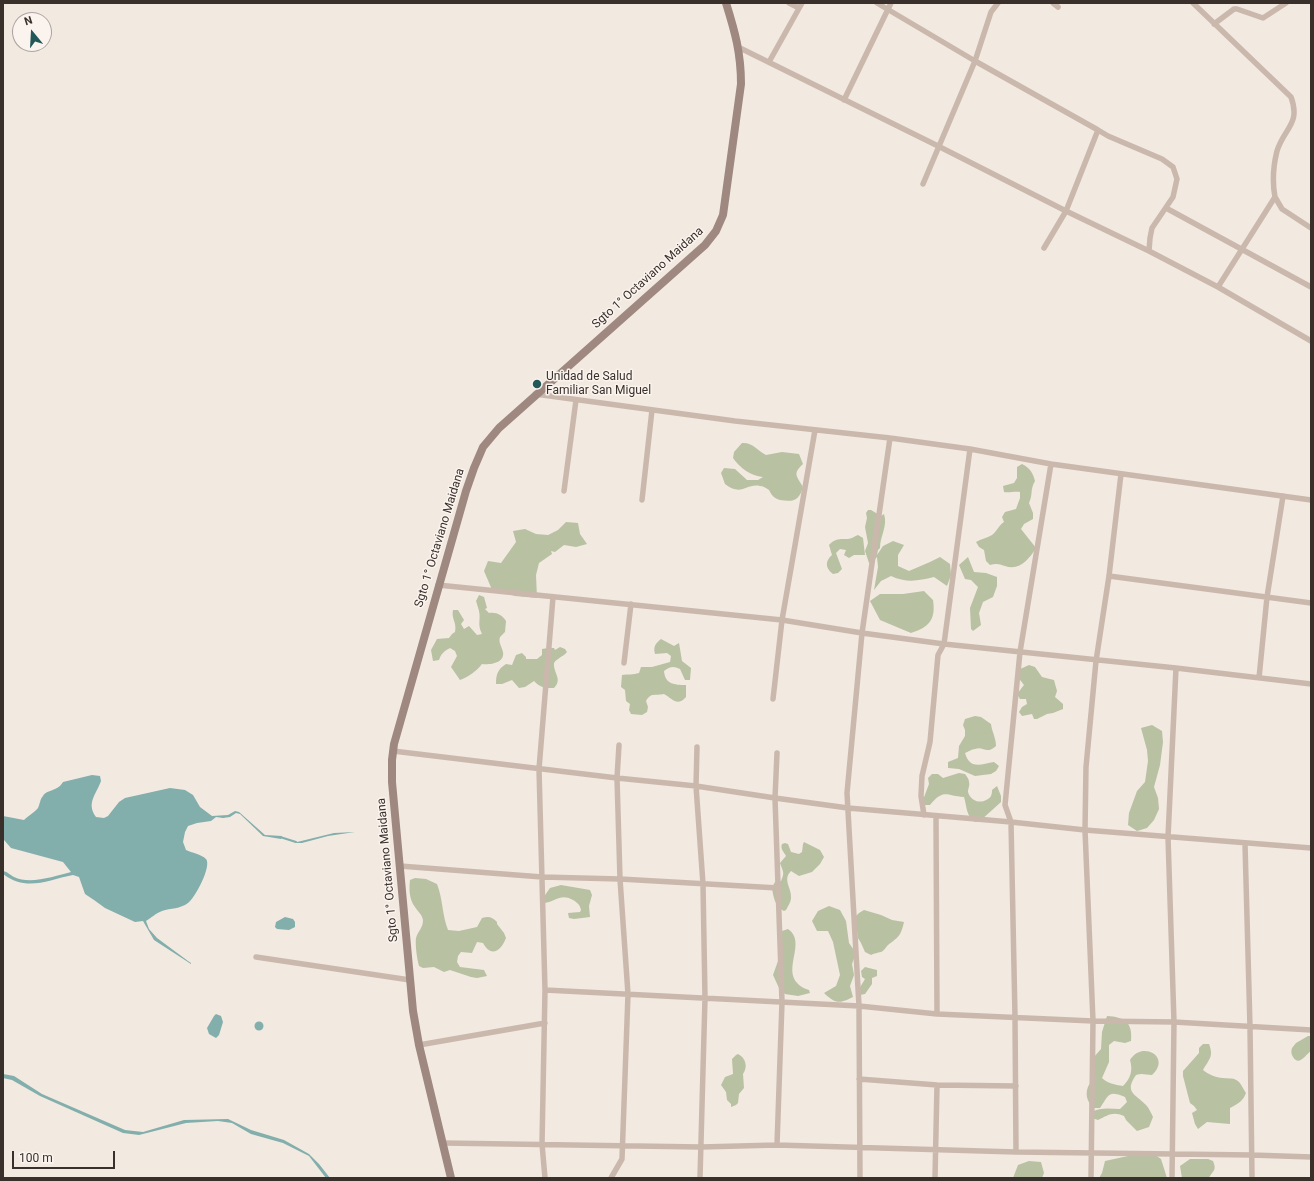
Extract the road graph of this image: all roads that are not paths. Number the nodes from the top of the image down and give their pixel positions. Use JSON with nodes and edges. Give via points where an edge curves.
{"nodes":[{"id":1,"x":726,"y":3,"type":"edge"},
{"id":2,"x":789,"y":3,"type":"edge"},
{"id":3,"x":877,"y":3,"type":"edge"},
{"id":4,"x":891,"y":3,"type":"edge"},
{"id":5,"x":998,"y":3,"type":"edge"},
{"id":6,"x":1193,"y":3,"type":"edge"},
{"id":7,"x":1286,"y":3,"type":"edge"},
{"id":8,"x":800,"y":6,"type":"edge"},
{"id":9,"x":889,"y":9,"type":"junction"},
{"id":10,"x":1214,"y":24,"type":"junction"},
{"id":11,"x":738,"y":47,"type":"junction"},
{"id":12,"x":975,"y":61,"type":"junction"},
{"id":13,"x":769,"y":62,"type":"junction"},
{"id":14,"x":844,"y":100,"type":"junction"},
{"id":15,"x":1098,"y":130,"type":"junction"},
{"id":16,"x":938,"y":146,"type":"junction"},
{"id":17,"x":923,"y":184,"type":"dead end"},
{"id":18,"x":1274,"y":197,"type":"junction"},
{"id":19,"x":1166,"y":208,"type":"junction"},
{"id":20,"x":1066,"y":211,"type":"junction"},
{"id":21,"x":1311,"y":228,"type":"edge"},
{"id":22,"x":1044,"y":248,"type":"dead end"},
{"id":23,"x":1241,"y":249,"type":"junction"},
{"id":24,"x":1149,"y":250,"type":"junction"},
{"id":25,"x":1218,"y":286,"type":"junction"},
{"id":26,"x":1311,"y":287,"type":"edge"},
{"id":27,"x":1311,"y":341,"type":"edge"},
{"id":28,"x":535,"y":394,"type":"junction"},
{"id":29,"x":576,"y":400,"type":"junction"},
{"id":30,"x":652,"y":410,"type":"junction"},
{"id":31,"x":815,"y":430,"type":"junction"},
{"id":32,"x":890,"y":438,"type":"junction"},
{"id":33,"x":970,"y":449,"type":"junction"},
{"id":34,"x":1051,"y":464,"type":"junction"},
{"id":35,"x":1121,"y":474,"type":"junction"},
{"id":36,"x":564,"y":491,"type":"dead end"},
{"id":37,"x":1283,"y":496,"type":"junction"},
{"id":38,"x":642,"y":500,"type":"dead end"},
{"id":39,"x":1311,"y":500,"type":"edge"},
{"id":40,"x":1109,"y":576,"type":"junction"},
{"id":41,"x":438,"y":585,"type":"junction"},
{"id":42,"x":553,"y":597,"type":"junction"},
{"id":43,"x":1266,"y":597,"type":"junction"},
{"id":44,"x":1311,"y":603,"type":"edge"},
{"id":45,"x":631,"y":604,"type":"junction"},
{"id":46,"x":782,"y":620,"type":"junction"},
{"id":47,"x":862,"y":633,"type":"junction"},
{"id":48,"x":944,"y":644,"type":"junction"},
{"id":49,"x":1020,"y":652,"type":"junction"},
{"id":50,"x":1096,"y":661,"type":"junction"},
{"id":51,"x":624,"y":663,"type":"dead end"},
{"id":52,"x":1176,"y":668,"type":"junction"},
{"id":53,"x":1259,"y":678,"type":"junction"},
{"id":54,"x":1311,"y":684,"type":"edge"},
{"id":55,"x":773,"y":699,"type":"dead end"},
{"id":56,"x":618,"y":745,"type":"dead end"},
{"id":57,"x":697,"y":747,"type":"dead end"},
{"id":58,"x":393,"y":751,"type":"junction"},
{"id":59,"x":777,"y":753,"type":"dead end"},
{"id":60,"x":539,"y":769,"type":"junction"},
{"id":61,"x":617,"y":778,"type":"junction"},
{"id":62,"x":696,"y":786,"type":"junction"},
{"id":63,"x":775,"y":798,"type":"junction"},
{"id":64,"x":848,"y":808,"type":"junction"},
{"id":65,"x":924,"y":815,"type":"junction"},
{"id":66,"x":936,"y":817,"type":"junction"},
{"id":67,"x":1011,"y":822,"type":"junction"},
{"id":68,"x":1085,"y":830,"type":"junction"},
{"id":69,"x":1168,"y":837,"type":"junction"},
{"id":70,"x":1245,"y":844,"type":"junction"},
{"id":71,"x":1311,"y":848,"type":"edge"},
{"id":72,"x":400,"y":866,"type":"junction"},
{"id":73,"x":542,"y":877,"type":"junction"},
{"id":74,"x":620,"y":879,"type":"junction"},
{"id":75,"x":703,"y":884,"type":"junction"},
{"id":76,"x":778,"y":888,"type":"junction"},
{"id":77,"x":256,"y":957,"type":"dead end"},
{"id":78,"x":410,"y":980,"type":"junction"},
{"id":79,"x":545,"y":990,"type":"junction"},
{"id":80,"x":628,"y":994,"type":"junction"},
{"id":81,"x":705,"y":998,"type":"junction"},
{"id":82,"x":782,"y":1002,"type":"junction"},
{"id":83,"x":859,"y":1006,"type":"junction"},
{"id":84,"x":937,"y":1014,"type":"junction"},
{"id":85,"x":1015,"y":1017,"type":"junction"},
{"id":86,"x":1093,"y":1021,"type":"junction"},
{"id":87,"x":1174,"y":1022,"type":"junction"},
{"id":88,"x":545,"y":1023,"type":"junction"},
{"id":89,"x":1250,"y":1027,"type":"junction"},
{"id":90,"x":1311,"y":1030,"type":"edge"},
{"id":91,"x":419,"y":1045,"type":"junction"},
{"id":92,"x":859,"y":1079,"type":"junction"},
{"id":93,"x":937,"y":1085,"type":"junction"},
{"id":94,"x":1016,"y":1086,"type":"junction"},
{"id":95,"x":443,"y":1143,"type":"junction"},
{"id":96,"x":542,"y":1144,"type":"junction"},
{"id":97,"x":623,"y":1145,"type":"junction"},
{"id":98,"x":776,"y":1146,"type":"junction"},
{"id":99,"x":701,"y":1147,"type":"junction"},
{"id":100,"x":859,"y":1148,"type":"junction"},
{"id":101,"x":937,"y":1150,"type":"junction"},
{"id":102,"x":1016,"y":1152,"type":"junction"},
{"id":103,"x":1091,"y":1153,"type":"junction"},
{"id":104,"x":1173,"y":1154,"type":"junction"},
{"id":105,"x":1252,"y":1155,"type":"junction"},
{"id":106,"x":1311,"y":1158,"type":"edge"},
{"id":107,"x":451,"y":1178,"type":"edge"},
{"id":108,"x":545,"y":1178,"type":"edge"},
{"id":109,"x":611,"y":1178,"type":"edge"},
{"id":110,"x":700,"y":1178,"type":"edge"},
{"id":111,"x":860,"y":1178,"type":"edge"},
{"id":112,"x":935,"y":1178,"type":"edge"},
{"id":113,"x":1091,"y":1178,"type":"edge"},
{"id":114,"x":1172,"y":1178,"type":"edge"},
{"id":115,"x":1252,"y":1178,"type":"edge"}],
"edges":[{"from":1,"to":11,"type":"main road","name":"Sgto 1° Octaviano Maidana"},
{"from":2,"to":8,"type":"street"},
{"from":3,"to":9,"type":"street"},
{"from":4,"to":9,"type":"street"},
{"from":5,"to":12,"type":"street","via":[[991,12]]},
{"from":6,"to":10,"type":"street"},
{"from":7,"to":10,"type":"street","via":[[1263,18],[1234,9]]},
{"from":8,"to":13,"type":"street"},
{"from":9,"to":12,"type":"street"},
{"from":9,"to":14,"type":"street"},
{"from":10,"to":18,"type":"street","via":[[1291,97],[1294,104],[1293,119],[1277,150],[1273,170]]},
{"from":11,"to":13,"type":"street"},
{"from":11,"to":28,"type":"main road","name":"Sgto 1° Octaviano Maidana","via":[[741,84],[723,215],[716,231],[705,245]]},
{"from":12,"to":15,"type":"street"},
{"from":12,"to":16,"type":"street"},
{"from":13,"to":14,"type":"street"},
{"from":14,"to":16,"type":"street"},
{"from":15,"to":19,"type":"street","via":[[1162,159],[1173,167],[1177,179],[1173,197]]},
{"from":15,"to":20,"type":"street"},
{"from":16,"to":17,"type":"street"},
{"from":16,"to":20,"type":"street"},
{"from":18,"to":21,"type":"street","via":[[1282,208]]},
{"from":18,"to":23,"type":"street"},
{"from":19,"to":23,"type":"street"},
{"from":19,"to":24,"type":"street","via":[[1152,228]]},
{"from":20,"to":22,"type":"street"},
{"from":20,"to":24,"type":"street"},
{"from":23,"to":25,"type":"street"},
{"from":23,"to":26,"type":"street"},
{"from":24,"to":25,"type":"street"},
{"from":25,"to":27,"type":"street"},
{"from":28,"to":29,"type":"street"},
{"from":28,"to":41,"type":"main road","name":"Sgto 1° Octaviano Maidana","via":[[483,447],[466,491]]},
{"from":29,"to":30,"type":"street"},
{"from":29,"to":36,"type":"street"},
{"from":30,"to":31,"type":"street"},
{"from":30,"to":38,"type":"street"},
{"from":31,"to":32,"type":"street"},
{"from":31,"to":46,"type":"street"},
{"from":32,"to":33,"type":"street"},
{"from":32,"to":47,"type":"street"},
{"from":33,"to":34,"type":"street"},
{"from":33,"to":48,"type":"street"},
{"from":34,"to":35,"type":"street"},
{"from":34,"to":49,"type":"street"},
{"from":35,"to":37,"type":"street"},
{"from":35,"to":40,"type":"street"},
{"from":37,"to":39,"type":"street"},
{"from":37,"to":43,"type":"street"},
{"from":40,"to":43,"type":"street"},
{"from":40,"to":50,"type":"street"},
{"from":41,"to":42,"type":"street"},
{"from":41,"to":58,"type":"main road","name":"Sgto 1° Octaviano Maidana"},
{"from":42,"to":45,"type":"street"},
{"from":42,"to":60,"type":"street"},
{"from":43,"to":44,"type":"street"},
{"from":43,"to":53,"type":"street"},
{"from":45,"to":46,"type":"street"},
{"from":45,"to":51,"type":"street"},
{"from":46,"to":47,"type":"street"},
{"from":46,"to":55,"type":"street"},
{"from":47,"to":48,"type":"street"},
{"from":47,"to":64,"type":"street","via":[[847,793]]},
{"from":48,"to":49,"type":"street"},
{"from":48,"to":65,"type":"street","via":[[938,654],[930,742],[922,776],[921,796]]},
{"from":49,"to":50,"type":"street"},
{"from":49,"to":67,"type":"street","via":[[1005,805]]},
{"from":50,"to":52,"type":"street"},
{"from":50,"to":68,"type":"street","via":[[1086,767]]},
{"from":52,"to":53,"type":"street"},
{"from":52,"to":69,"type":"street"},
{"from":53,"to":54,"type":"street"},
{"from":56,"to":61,"type":"street"},
{"from":57,"to":62,"type":"street"},
{"from":58,"to":60,"type":"street"},
{"from":58,"to":72,"type":"main road","name":"Sgto 1° Octaviano Maidana","via":[[392,782]]},
{"from":59,"to":63,"type":"street"},
{"from":60,"to":61,"type":"street"},
{"from":60,"to":73,"type":"street"},
{"from":61,"to":62,"type":"street"},
{"from":61,"to":74,"type":"street"},
{"from":62,"to":63,"type":"street"},
{"from":62,"to":75,"type":"street"},
{"from":63,"to":64,"type":"street"},
{"from":63,"to":76,"type":"street"},
{"from":64,"to":65,"type":"street"},
{"from":64,"to":83,"type":"street"},
{"from":65,"to":66,"type":"street"},
{"from":66,"to":67,"type":"street"},
{"from":66,"to":84,"type":"street"},
{"from":67,"to":68,"type":"street"},
{"from":67,"to":85,"type":"street"},
{"from":68,"to":69,"type":"street"},
{"from":68,"to":86,"type":"street"},
{"from":69,"to":70,"type":"street"},
{"from":69,"to":87,"type":"street"},
{"from":70,"to":71,"type":"street"},
{"from":70,"to":89,"type":"street"},
{"from":72,"to":73,"type":"street"},
{"from":72,"to":78,"type":"main road","name":"Sgto 1° Octaviano Maidana"},
{"from":73,"to":74,"type":"street"},
{"from":73,"to":79,"type":"street"},
{"from":74,"to":75,"type":"street"},
{"from":74,"to":80,"type":"street"},
{"from":75,"to":76,"type":"street"},
{"from":75,"to":81,"type":"street"},
{"from":76,"to":82,"type":"street"},
{"from":77,"to":78,"type":"street"},
{"from":78,"to":91,"type":"main road","name":"Sgto 1° Octaviano Maidana"},
{"from":79,"to":80,"type":"street"},
{"from":79,"to":88,"type":"street"},
{"from":80,"to":81,"type":"street"},
{"from":80,"to":97,"type":"street"},
{"from":81,"to":82,"type":"street"},
{"from":81,"to":99,"type":"street"},
{"from":82,"to":83,"type":"street"},
{"from":82,"to":98,"type":"street"},
{"from":83,"to":84,"type":"street"},
{"from":83,"to":92,"type":"street"},
{"from":84,"to":85,"type":"street"},
{"from":85,"to":86,"type":"street"},
{"from":85,"to":94,"type":"street"},
{"from":86,"to":87,"type":"street"},
{"from":86,"to":103,"type":"street"},
{"from":87,"to":89,"type":"street"},
{"from":87,"to":104,"type":"street"},
{"from":88,"to":91,"type":"street"},
{"from":88,"to":96,"type":"street"},
{"from":89,"to":90,"type":"street"},
{"from":89,"to":105,"type":"street"},
{"from":91,"to":95,"type":"main road","name":"Sgto 1° Octaviano Maidana"},
{"from":92,"to":93,"type":"street"},
{"from":92,"to":100,"type":"street"},
{"from":93,"to":94,"type":"street"},
{"from":93,"to":101,"type":"street"},
{"from":94,"to":102,"type":"street"},
{"from":95,"to":96,"type":"street"},
{"from":95,"to":107,"type":"main road","name":"Sgto 1° Octaviano Maidana"},
{"from":96,"to":97,"type":"street"},
{"from":96,"to":108,"type":"street"},
{"from":97,"to":99,"type":"street"},
{"from":97,"to":109,"type":"street","via":[[622,1159]]},
{"from":98,"to":99,"type":"street"},
{"from":98,"to":100,"type":"street"},
{"from":99,"to":110,"type":"street"},
{"from":100,"to":101,"type":"street"},
{"from":100,"to":111,"type":"street"},
{"from":101,"to":102,"type":"street"},
{"from":101,"to":112,"type":"street"},
{"from":102,"to":103,"type":"street"},
{"from":103,"to":104,"type":"street"},
{"from":103,"to":113,"type":"street"},
{"from":104,"to":105,"type":"street"},
{"from":104,"to":114,"type":"street"},
{"from":105,"to":106,"type":"street"},
{"from":105,"to":115,"type":"street"}]}
